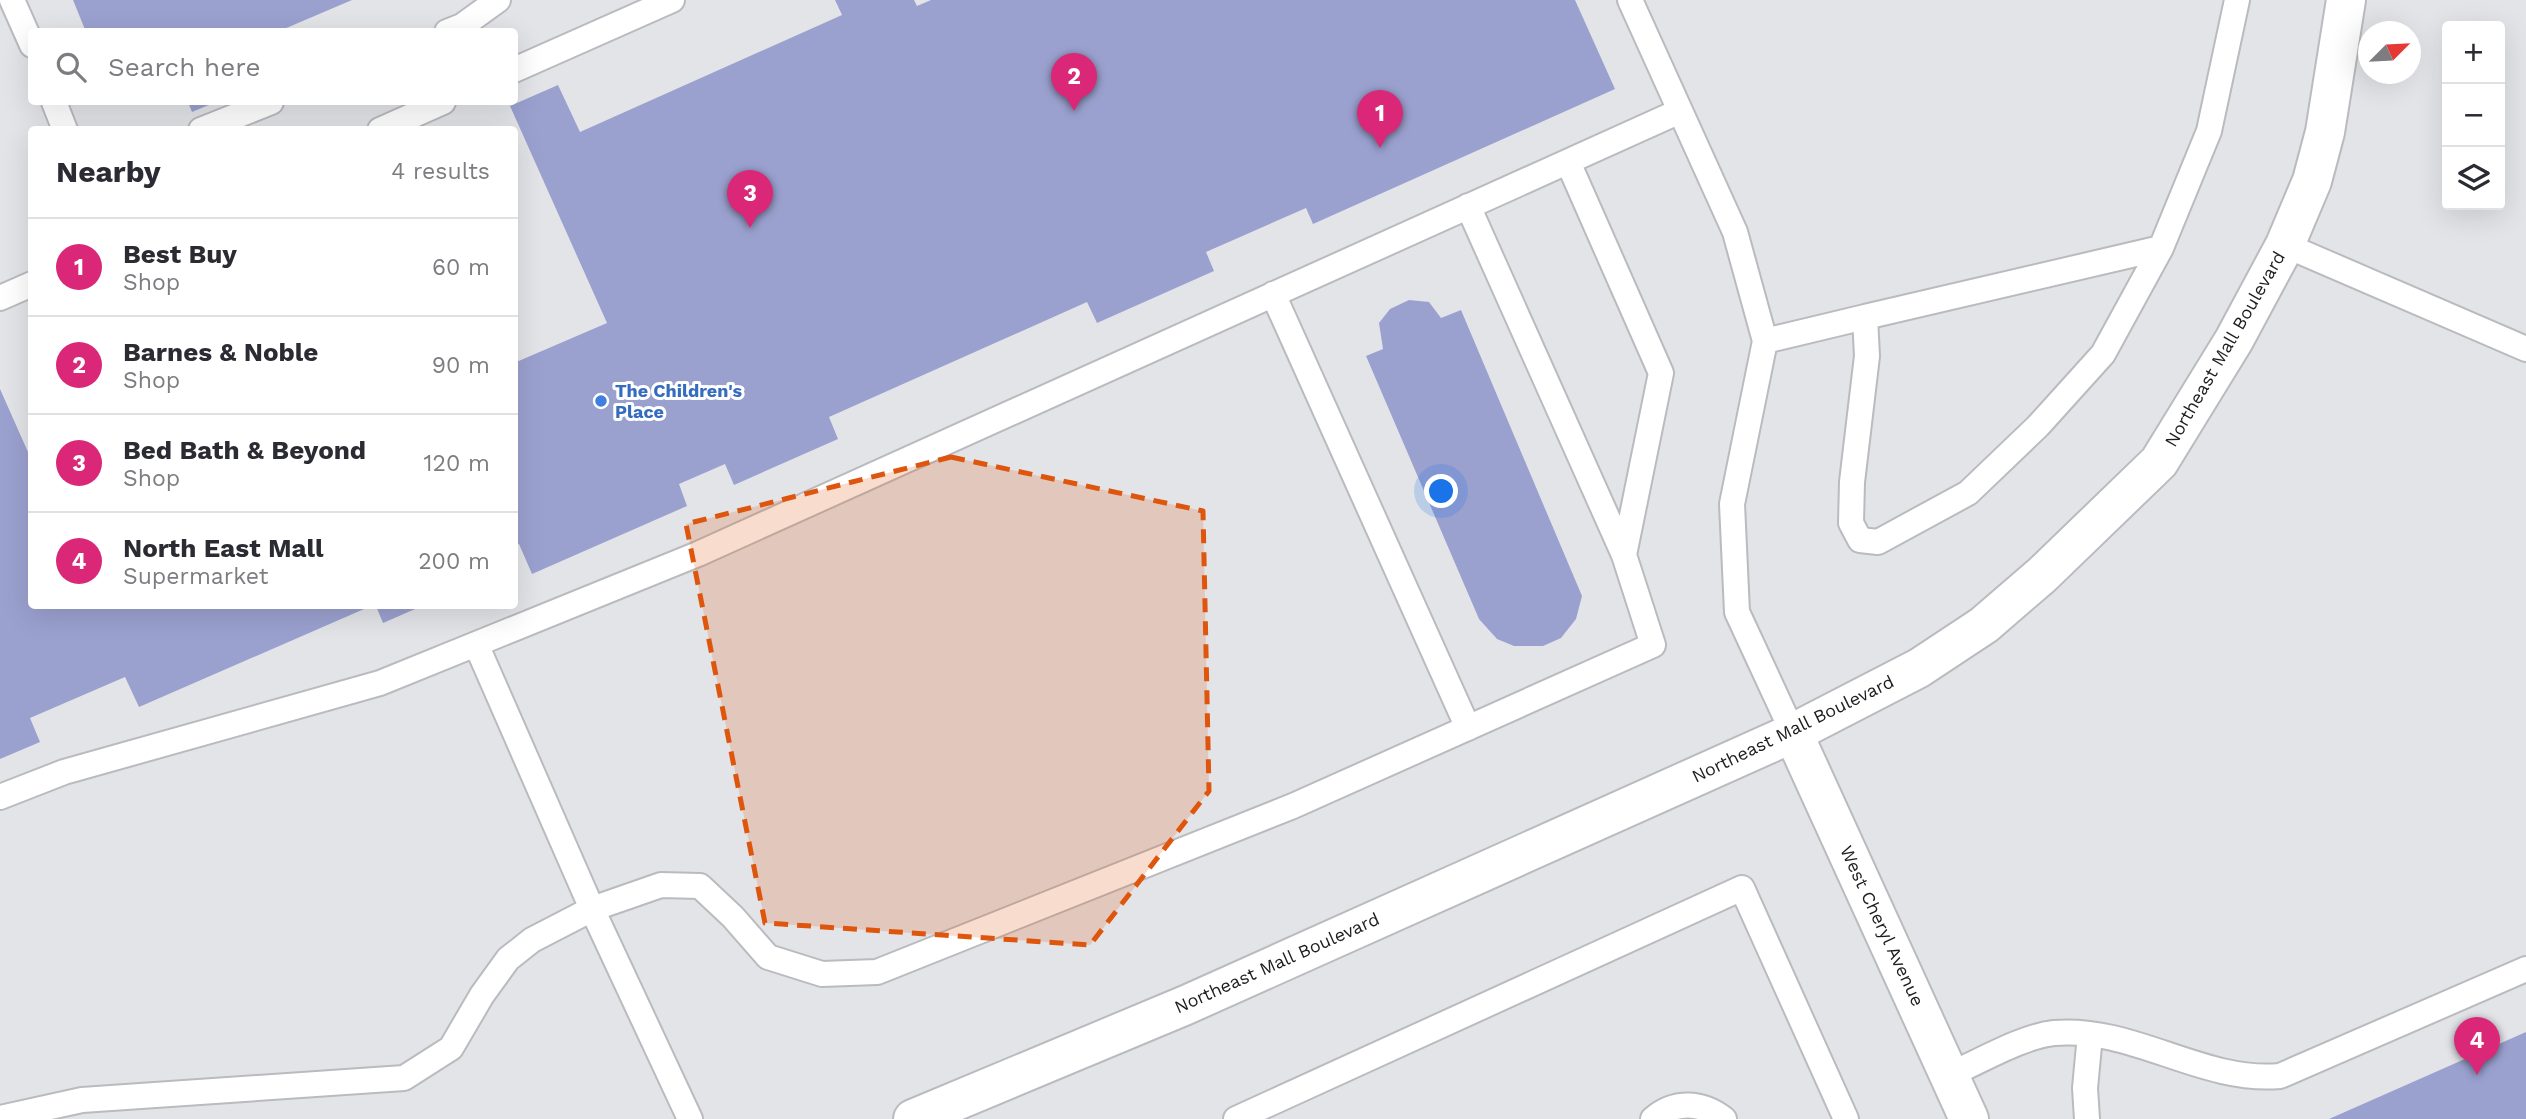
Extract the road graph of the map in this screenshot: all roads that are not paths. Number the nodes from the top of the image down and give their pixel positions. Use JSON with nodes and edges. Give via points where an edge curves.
{"nodes":[{"id":1,"x":12,"y":0,"type":"edge"},
{"id":2,"x":498,"y":0,"type":"edge"},
{"id":3,"x":672,"y":0,"type":"edge"},
{"id":4,"x":1630,"y":0,"type":"edge"},
{"id":5,"x":2237,"y":0,"type":"edge"},
{"id":6,"x":2347,"y":0,"type":"edge"},
{"id":7,"x":456,"y":28,"type":"edge"},
{"id":8,"x":28,"y":36,"type":"edge"},
{"id":9,"x":518,"y":68,"type":"edge"},
{"id":10,"x":55,"y":105,"type":"edge"},
{"id":11,"x":264,"y":105,"type":"edge"},
{"id":12,"x":436,"y":105,"type":"edge"},
{"id":13,"x":1680,"y":111,"type":"junction"},
{"id":14,"x":63,"y":126,"type":"edge"},
{"id":15,"x":211,"y":126,"type":"edge"},
{"id":16,"x":389,"y":126,"type":"edge"},
{"id":17,"x":1568,"y":162,"type":"junction"},
{"id":18,"x":1468,"y":206,"type":"junction"},
{"id":19,"x":2285,"y":245,"type":"junction"},
{"id":20,"x":2161,"y":248,"type":"junction"},
{"id":21,"x":28,"y":286,"type":"edge"},
{"id":22,"x":1273,"y":294,"type":"junction"},
{"id":23,"x":0,"y":298,"type":"edge"},
{"id":24,"x":1865,"y":317,"type":"junction"},
{"id":25,"x":1765,"y":341,"type":"junction"},
{"id":26,"x":2526,"y":349,"type":"edge"},
{"id":27,"x":1623,"y":555,"type":"junction"},
{"id":28,"x":476,"y":644,"type":"junction"},
{"id":29,"x":1468,"y":728,"type":"junction"},
{"id":30,"x":1793,"y":733,"type":"junction"},
{"id":31,"x":0,"y":797,"type":"edge"},
{"id":32,"x":592,"y":909,"type":"junction"},
{"id":33,"x":2526,"y":969,"type":"edge"},
{"id":34,"x":2090,"y":1035,"type":"junction"},
{"id":35,"x":1949,"y":1075,"type":"junction"},
{"id":36,"x":0,"y":1118,"type":"edge"},
{"id":37,"x":690,"y":1119,"type":"edge"},
{"id":38,"x":913,"y":1119,"type":"edge"},
{"id":39,"x":1236,"y":1119,"type":"edge"},
{"id":40,"x":1653,"y":1119,"type":"edge"},
{"id":41,"x":1724,"y":1119,"type":"edge"},
{"id":42,"x":1846,"y":1119,"type":"edge"},
{"id":43,"x":1969,"y":1119,"type":"edge"},
{"id":44,"x":2087,"y":1119,"type":"edge"}],
"edges":[{"from":1,"to":8,"type":"lane"},
{"from":2,"to":7,"type":"lane"},
{"from":3,"to":9,"type":"lane"},
{"from":4,"to":13,"type":"lane"},
{"from":5,"to":20,"type":"lane","via":[[2209,131]]},
{"from":6,"to":19,"type":"street","name":"Northeast Mall Boulevard","via":[[2325,132],[2312,181]]},
{"from":10,"to":14,"type":"lane"},
{"from":11,"to":15,"type":"lane"},
{"from":12,"to":16,"type":"lane"},
{"from":13,"to":17,"type":"lane"},
{"from":13,"to":25,"type":"lane","via":[[1735,232]]},
{"from":17,"to":18,"type":"lane"},
{"from":17,"to":27,"type":"lane","via":[[1661,373]]},
{"from":18,"to":22,"type":"lane"},
{"from":18,"to":27,"type":"lane"},
{"from":19,"to":26,"type":"lane"},
{"from":19,"to":30,"type":"street","name":"Northeast Mall Boulevard","via":[[2160,462],[1984,625],[1919,668]]},
{"from":20,"to":24,"type":"lane"},
{"from":20,"to":24,"type":"lane","via":[[2103,354],[2038,426],[1968,493],[1878,542],[1860,540],[1851,523],[1867,356]]},
{"from":21,"to":23,"type":"lane"},
{"from":22,"to":28,"type":"lane","via":[[744,534]]},
{"from":22,"to":29,"type":"lane"},
{"from":24,"to":25,"type":"lane"},
{"from":25,"to":30,"type":"lane","via":[[1732,504],[1737,612]]},
{"from":27,"to":29,"type":"lane","via":[[1653,645]]},
{"from":28,"to":31,"type":"lane","via":[[380,683],[76,769]]},
{"from":28,"to":32,"type":"lane"},
{"from":29,"to":32,"type":"lane","via":[[1293,806],[877,972],[822,974],[768,957],[700,886],[661,885]]},
{"from":30,"to":35,"type":"street","name":"West Cheryl Avenue"},
{"from":30,"to":38,"type":"street","name":"Northeast Mall Boulevard","via":[[1186,1005]]},
{"from":32,"to":36,"type":"lane","via":[[532,940],[508,959],[451,1048],[404,1078],[82,1100]]},
{"from":32,"to":37,"type":"lane"},
{"from":33,"to":34,"type":"lane","via":[[2280,1076],[2228,1075],[2162,1052]]},
{"from":34,"to":35,"type":"lane","via":[[2053,1033]]},
{"from":34,"to":44,"type":"lane"},
{"from":35,"to":43,"type":"street","name":"West Cheryl Avenue"},
{"from":39,"to":42,"type":"lane","via":[[1741,888]]},
{"from":40,"to":41,"type":"lane","via":[[1684,1104],[1710,1108]]}]}
